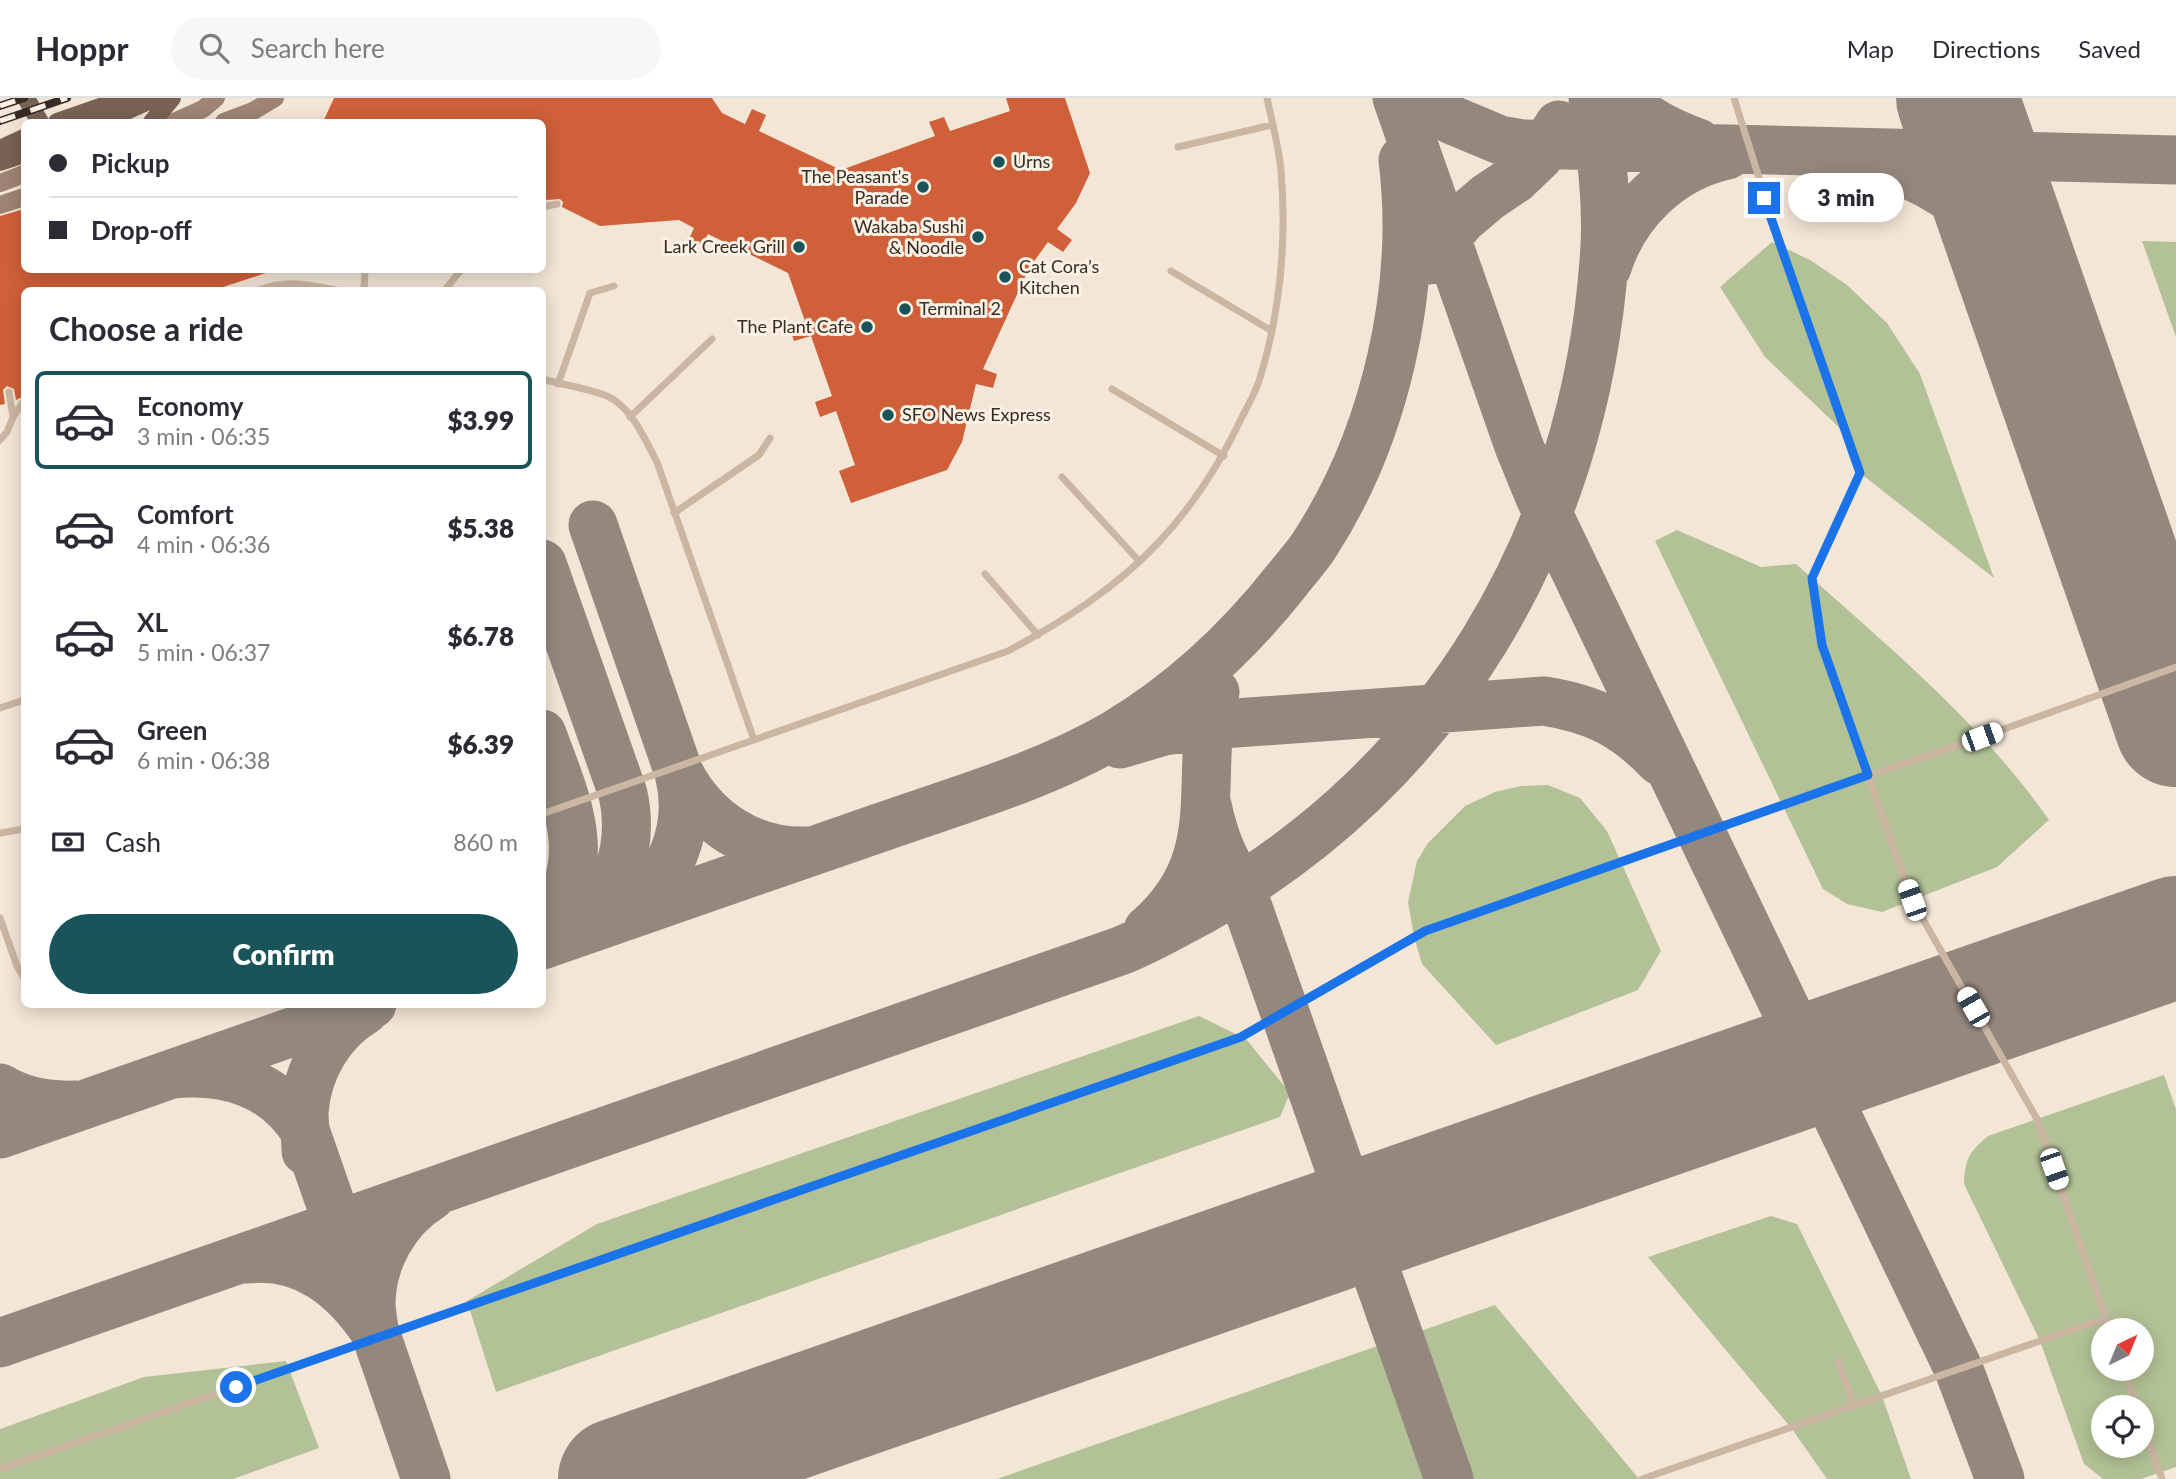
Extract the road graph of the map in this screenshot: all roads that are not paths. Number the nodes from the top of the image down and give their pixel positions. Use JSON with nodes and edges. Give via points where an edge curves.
{"nodes":[{"id":1,"x":126,"y":98,"type":"edge"},
{"id":2,"x":155,"y":98,"type":"edge"},
{"id":3,"x":172,"y":98,"type":"edge"},
{"id":4,"x":216,"y":98,"type":"edge"},
{"id":5,"x":275,"y":98,"type":"edge"},
{"id":6,"x":1268,"y":98,"type":"edge"},
{"id":7,"x":1734,"y":98,"type":"edge"},
{"id":8,"x":66,"y":119,"type":"edge"},
{"id":9,"x":109,"y":119,"type":"edge"},
{"id":10,"x":154,"y":119,"type":"edge"},
{"id":11,"x":181,"y":119,"type":"edge"},
{"id":12,"x":231,"y":119,"type":"edge"},
{"id":13,"x":1272,"y":125,"type":"junction"},
{"id":14,"x":0,"y":143,"type":"edge"},
{"id":15,"x":21,"y":146,"type":"edge"},
{"id":16,"x":1178,"y":146,"type":"dead end"},
{"id":17,"x":21,"y":147,"type":"edge"},
{"id":18,"x":0,"y":149,"type":"edge"},
{"id":19,"x":21,"y":149,"type":"edge"},
{"id":20,"x":0,"y":162,"type":"edge"},
{"id":21,"x":21,"y":175,"type":"edge"},
{"id":22,"x":0,"y":183,"type":"edge"},
{"id":23,"x":21,"y":198,"type":"edge"},
{"id":24,"x":557,"y":204,"type":"dead end"},
{"id":25,"x":0,"y":205,"type":"edge"},
{"id":26,"x":546,"y":206,"type":"edge"},
{"id":27,"x":1171,"y":271,"type":"dead end"},
{"id":28,"x":459,"y":273,"type":"edge"},
{"id":29,"x":614,"y":286,"type":"dead end"},
{"id":30,"x":269,"y":287,"type":"edge"},
{"id":31,"x":317,"y":287,"type":"edge"},
{"id":32,"x":447,"y":287,"type":"edge"},
{"id":33,"x":1272,"y":331,"type":"junction"},
{"id":34,"x":712,"y":339,"type":"dead end"},
{"id":35,"x":546,"y":380,"type":"edge"},
{"id":36,"x":558,"y":384,"type":"junction"},
{"id":37,"x":1112,"y":389,"type":"dead end"},
{"id":38,"x":9,"y":392,"type":"dead end"},
{"id":39,"x":21,"y":405,"type":"edge"},
{"id":40,"x":13,"y":417,"type":"junction"},
{"id":41,"x":630,"y":417,"type":"junction"},
{"id":42,"x":769,"y":438,"type":"dead end"},
{"id":43,"x":0,"y":440,"type":"edge"},
{"id":44,"x":1224,"y":456,"type":"junction"},
{"id":45,"x":1062,"y":477,"type":"dead end"},
{"id":46,"x":674,"y":513,"type":"junction"},
{"id":47,"x":1139,"y":561,"type":"junction"},
{"id":48,"x":985,"y":574,"type":"dead end"},
{"id":49,"x":1038,"y":635,"type":"junction"},
{"id":50,"x":2176,"y":667,"type":"edge"},
{"id":51,"x":21,"y":701,"type":"edge"},
{"id":52,"x":0,"y":709,"type":"edge"},
{"id":53,"x":754,"y":740,"type":"junction"},
{"id":54,"x":1868,"y":775,"type":"junction"},
{"id":55,"x":546,"y":813,"type":"edge"},
{"id":56,"x":21,"y":830,"type":"edge"},
{"id":57,"x":0,"y":833,"type":"edge"},
{"id":58,"x":0,"y":918,"type":"edge"},
{"id":59,"x":21,"y":973,"type":"edge"},
{"id":60,"x":2106,"y":1318,"type":"edge"},
{"id":61,"x":2091,"y":1323,"type":"edge"},
{"id":62,"x":1838,"y":1361,"type":"dead end"},
{"id":63,"x":1854,"y":1406,"type":"junction"},
{"id":64,"x":2154,"y":1456,"type":"edge"},
{"id":65,"x":0,"y":1469,"type":"edge"},
{"id":66,"x":1642,"y":1479,"type":"edge"},
{"id":67,"x":2162,"y":1479,"type":"edge"}],
"edges":[{"from":1,"to":8,"type":"main road"},
{"from":2,"to":9,"type":"main road"},
{"from":3,"to":10,"type":"main road"},
{"from":4,"to":11,"type":"main road"},
{"from":5,"to":12,"type":"main road"},
{"from":6,"to":13,"type":"lane"},
{"from":7,"to":54,"type":"lane","via":[[1780,246],[1860,473],[1812,578],[1822,645]]},
{"from":13,"to":16,"type":"lane"},
{"from":13,"to":33,"type":"lane","via":[[1281,170],[1283,237]]},
{"from":14,"to":15,"type":"main road"},
{"from":17,"to":18,"type":"main road"},
{"from":19,"to":20,"type":"main road"},
{"from":21,"to":22,"type":"main road"},
{"from":23,"to":25,"type":"main road"},
{"from":24,"to":26,"type":"lane"},
{"from":27,"to":33,"type":"lane"},
{"from":28,"to":32,"type":"lane"},
{"from":29,"to":36,"type":"lane","via":[[590,293]]},
{"from":30,"to":31,"type":"lane","via":[[282,283]]},
{"from":33,"to":44,"type":"lane","via":[[1258,384]]},
{"from":34,"to":41,"type":"lane"},
{"from":35,"to":36,"type":"lane"},
{"from":36,"to":41,"type":"lane","via":[[606,395]]},
{"from":37,"to":44,"type":"lane"},
{"from":38,"to":40,"type":"lane"},
{"from":39,"to":40,"type":"lane"},
{"from":40,"to":43,"type":"lane"},
{"from":41,"to":46,"type":"lane","via":[[657,462]]},
{"from":42,"to":46,"type":"lane","via":[[759,455]]},
{"from":44,"to":47,"type":"lane","via":[[1179,520]]},
{"from":45,"to":47,"type":"lane"},
{"from":46,"to":53,"type":"lane"},
{"from":47,"to":49,"type":"lane"},
{"from":48,"to":49,"type":"lane"},
{"from":49,"to":53,"type":"lane","via":[[1008,651]]},
{"from":50,"to":54,"type":"lane"},
{"from":51,"to":52,"type":"lane"},
{"from":53,"to":55,"type":"lane"},
{"from":54,"to":60,"type":"lane","via":[[1912,900],[2037,1119]]},
{"from":54,"to":65,"type":"lane","via":[[1425,931],[1241,1037]]},
{"from":56,"to":57,"type":"lane"},
{"from":58,"to":59,"type":"lane"},
{"from":61,"to":63,"type":"lane"},
{"from":62,"to":63,"type":"lane"},
{"from":63,"to":66,"type":"lane"},
{"from":64,"to":67,"type":"lane"}]}
